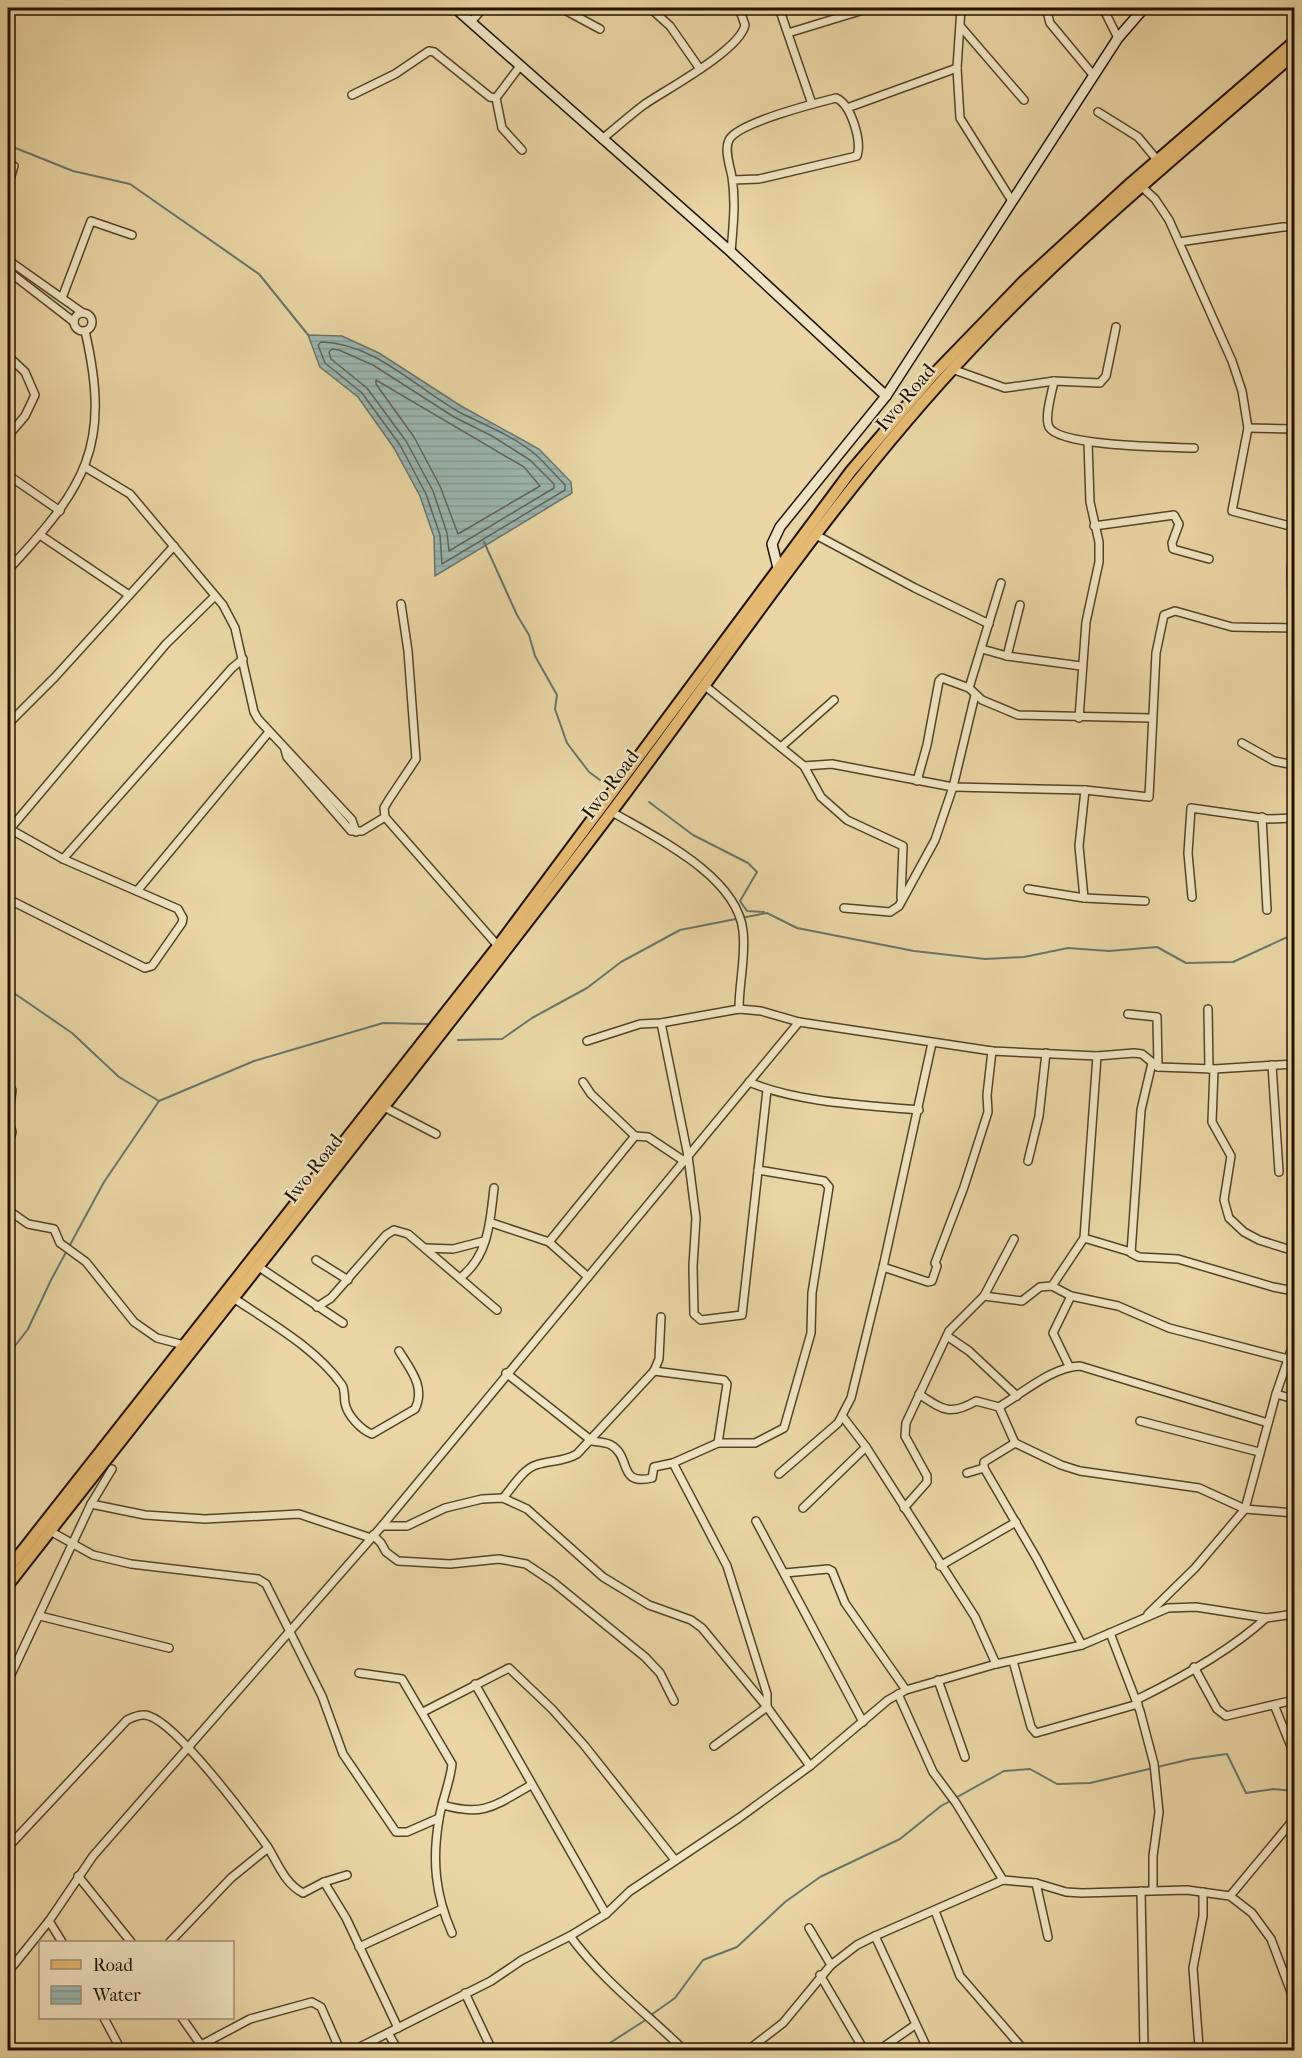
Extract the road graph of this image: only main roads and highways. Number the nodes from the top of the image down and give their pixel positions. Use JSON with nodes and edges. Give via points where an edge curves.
{"nodes":[{"id":1,"x":1294,"y":42,"type":"edge"},
{"id":2,"x":1294,"y":54,"type":"edge"},
{"id":3,"x":1227,"y":107,"type":"junction"},
{"id":4,"x":736,"y":633,"type":"junction"},
{"id":5,"x":288,"y":1221,"type":"junction"},
{"id":6,"x":8,"y":1569,"type":"edge"},
{"id":7,"x":8,"y":1585,"type":"edge"}],
"edges":[{"from":1,"to":3,"type":"main road","name":"Iwo Road"},
{"from":2,"to":3,"type":"main road","name":"Iwo Road"},
{"from":3,"to":4,"type":"main road","name":"Iwo Road","via":[[1030,287],[952,369]]},
{"from":3,"to":4,"type":"main road","name":"Iwo Road","via":[[1158,161],[1038,269],[933,375],[851,471],[778,568]]},
{"from":4,"to":5,"type":"main road","name":"Iwo Road"},
{"from":4,"to":5,"type":"main road","name":"Iwo Road","via":[[704,685],[612,812],[384,1107]]},
{"from":5,"to":6,"type":"main road","name":"Iwo Road","via":[[184,1345]]},
{"from":5,"to":7,"type":"main road","name":"Iwo Road","via":[[259,1267]]}]}
